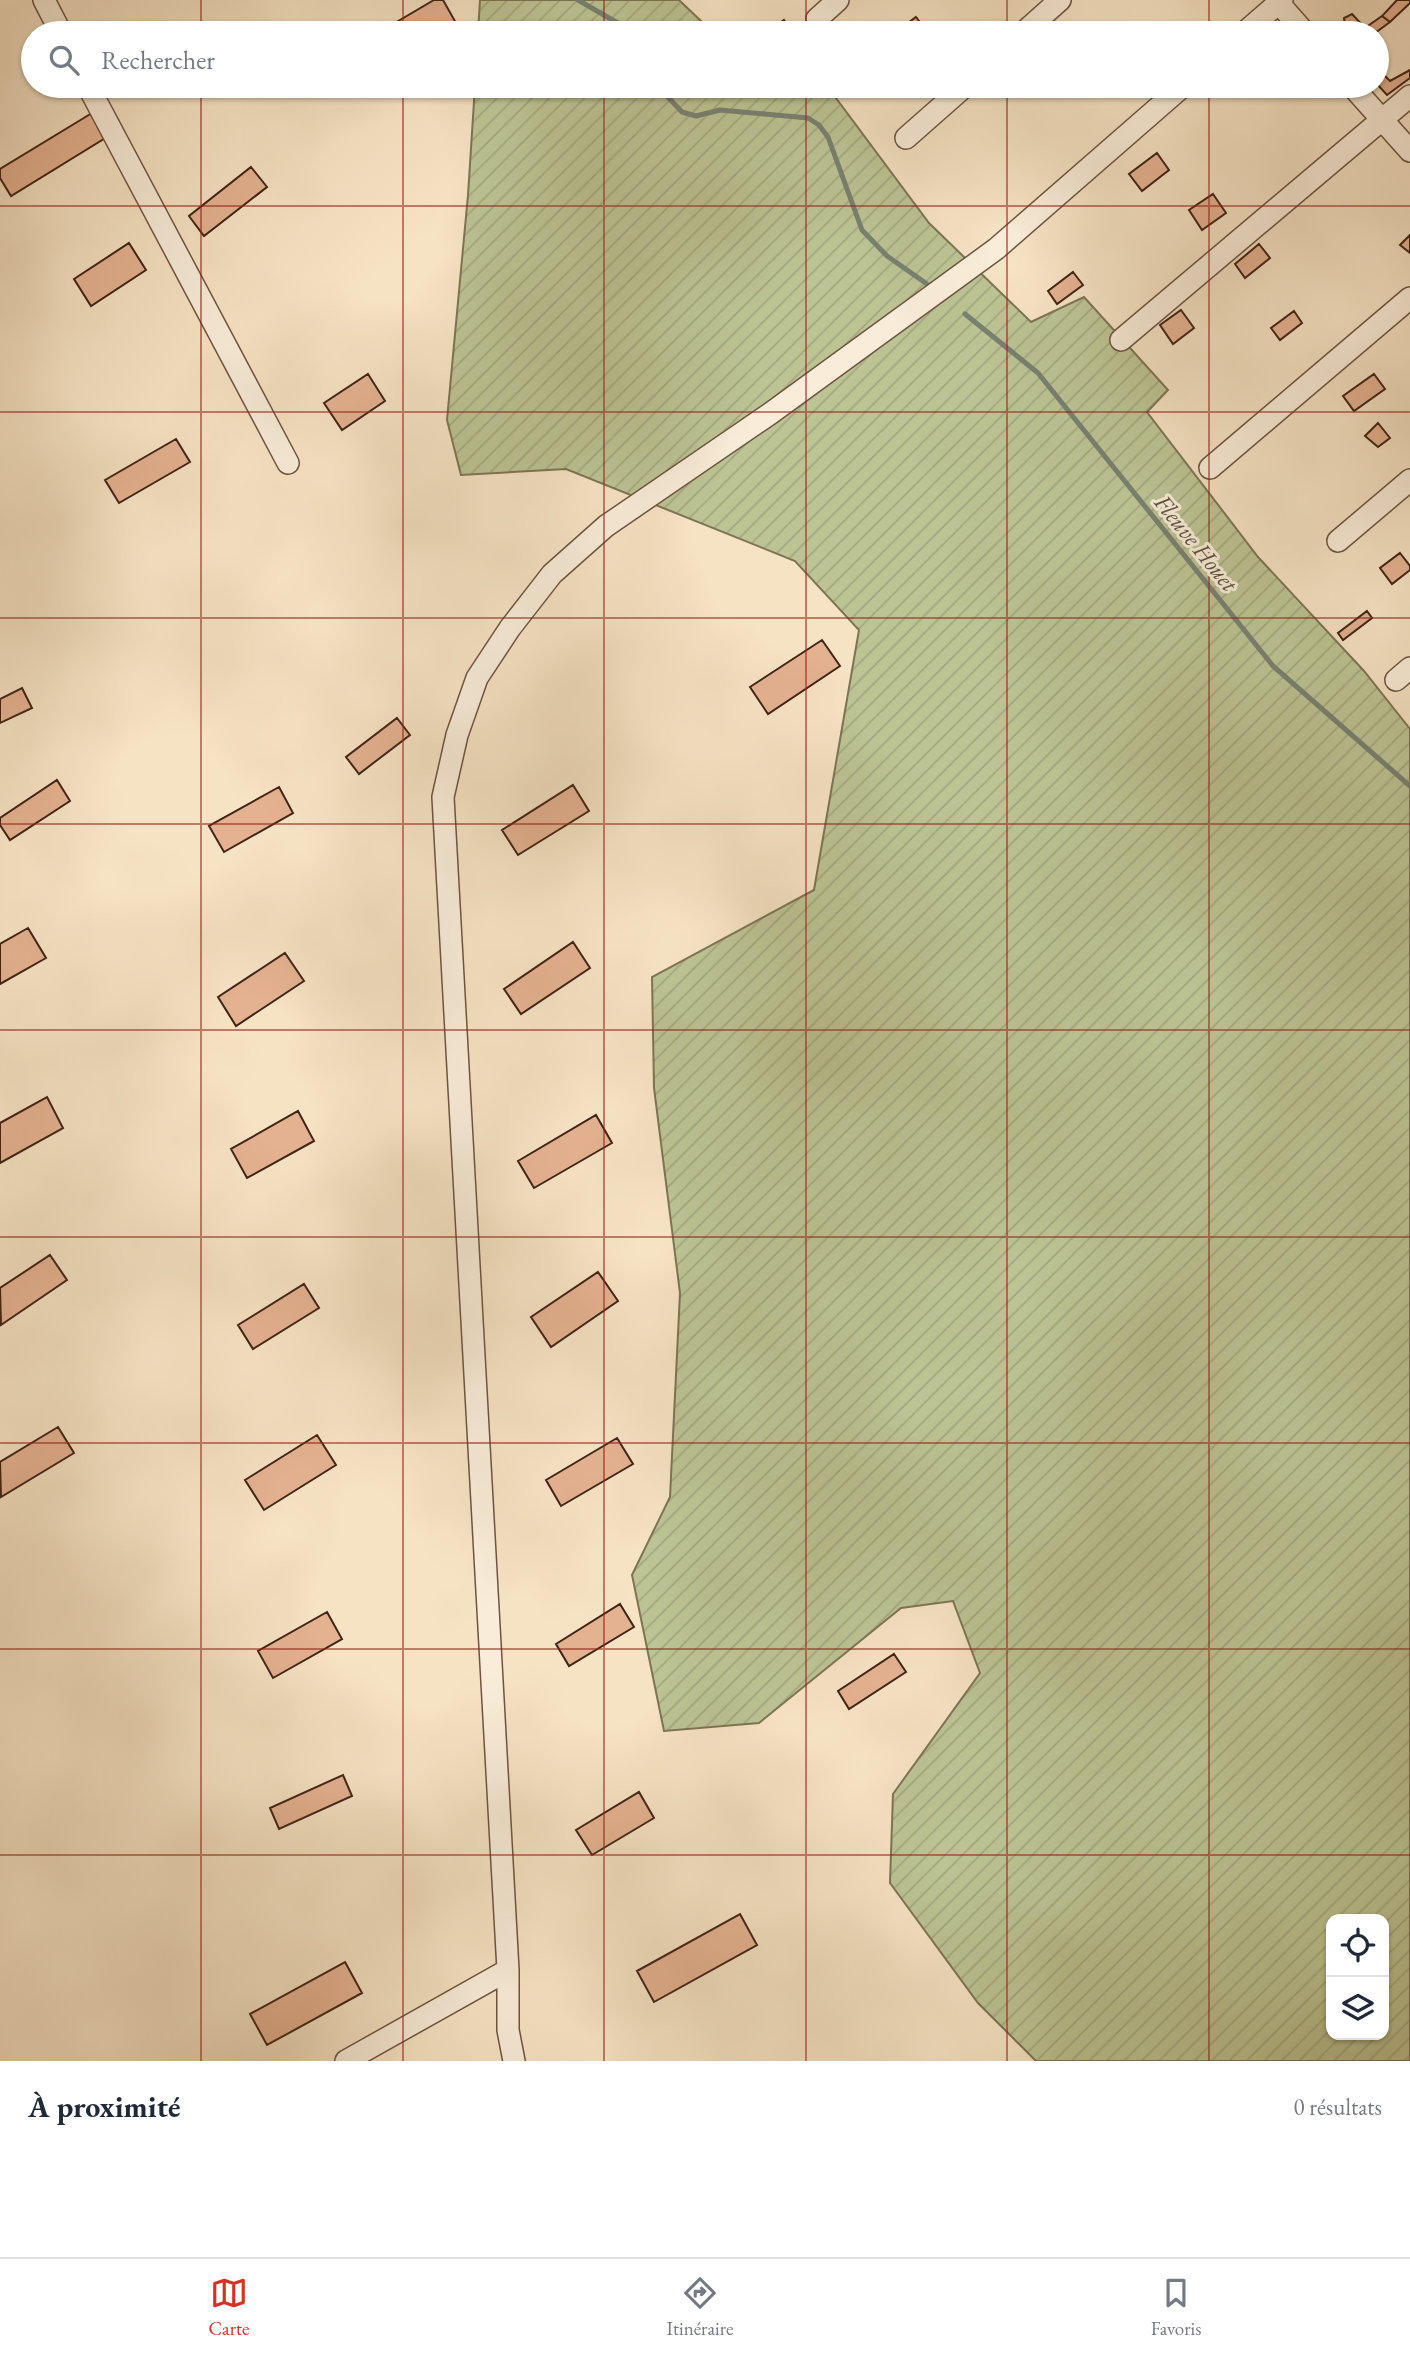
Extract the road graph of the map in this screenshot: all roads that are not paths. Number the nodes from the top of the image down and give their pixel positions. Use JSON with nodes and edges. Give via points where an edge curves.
{"nodes":[{"id":1,"x":44,"y":0,"type":"edge"},
{"id":2,"x":838,"y":0,"type":"edge"},
{"id":3,"x":1060,"y":0,"type":"edge"},
{"id":4,"x":1279,"y":1,"type":"edge"},
{"id":5,"x":817,"y":19,"type":"dead end"},
{"id":6,"x":55,"y":21,"type":"edge"},
{"id":7,"x":1036,"y":21,"type":"edge"},
{"id":8,"x":1257,"y":21,"type":"edge"},
{"id":9,"x":1295,"y":21,"type":"edge"},
{"id":10,"x":1410,"y":96,"type":"edge"},
{"id":11,"x":94,"y":98,"type":"edge"},
{"id":12,"x":951,"y":98,"type":"edge"},
{"id":13,"x":1169,"y":98,"type":"edge"},
{"id":14,"x":1363,"y":98,"type":"edge"},
{"id":15,"x":1381,"y":119,"type":"junction"},
{"id":16,"x":906,"y":138,"type":"dead end"},
{"id":17,"x":1410,"y":151,"type":"edge"},
{"id":18,"x":1410,"y":298,"type":"edge"},
{"id":19,"x":1121,"y":340,"type":"dead end"},
{"id":20,"x":288,"y":463,"type":"dead end"},
{"id":21,"x":1210,"y":468,"type":"dead end"},
{"id":22,"x":1410,"y":480,"type":"edge"},
{"id":23,"x":1338,"y":541,"type":"dead end"},
{"id":24,"x":508,"y":1970,"type":"junction"},
{"id":25,"x":346,"y":2061,"type":"edge"},
{"id":26,"x":514,"y":2061,"type":"edge"}],
"edges":[{"from":1,"to":6,"type":"street"},
{"from":2,"to":5,"type":"street"},
{"from":3,"to":7,"type":"street"},
{"from":4,"to":8,"type":"street"},
{"from":4,"to":9,"type":"street"},
{"from":10,"to":15,"type":"street"},
{"from":11,"to":20,"type":"street"},
{"from":12,"to":16,"type":"street"},
{"from":13,"to":24,"type":"street","via":[[996,248],[771,413],[606,526],[552,574],[477,678],[457,735],[443,797]]},
{"from":14,"to":15,"type":"street"},
{"from":15,"to":17,"type":"street"},
{"from":15,"to":19,"type":"street"},
{"from":18,"to":21,"type":"street"},
{"from":22,"to":23,"type":"street"},
{"from":24,"to":25,"type":"street"},
{"from":24,"to":26,"type":"street","via":[[508,2030]]}]}
